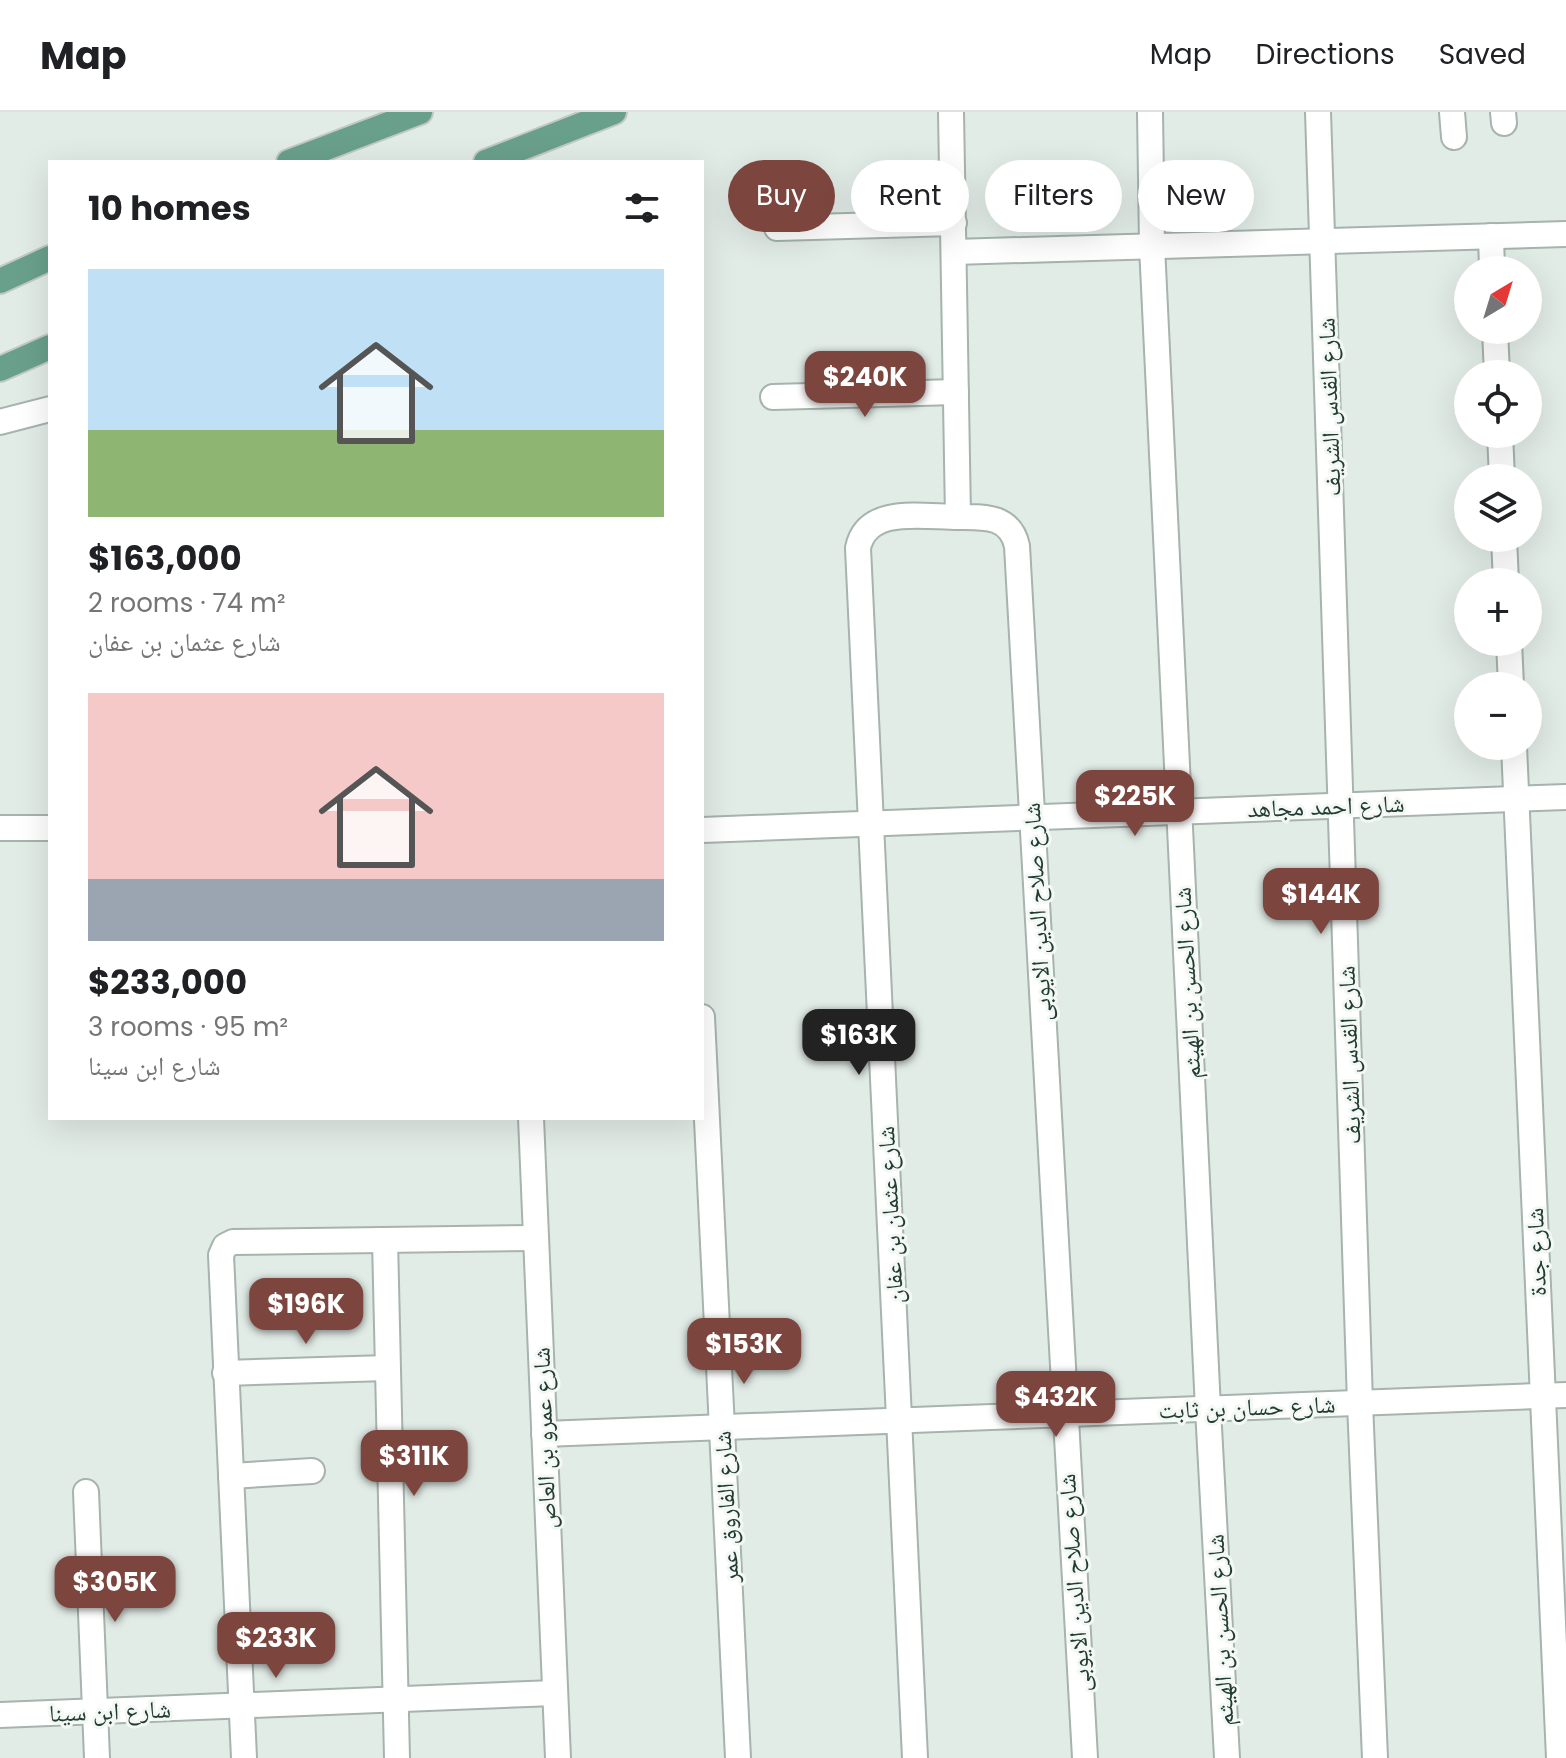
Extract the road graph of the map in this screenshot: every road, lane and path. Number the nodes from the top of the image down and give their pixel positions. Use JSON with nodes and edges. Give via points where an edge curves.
{"nodes":[{"id":1,"x":420,"y":112,"type":"edge"},
{"id":2,"x":614,"y":112,"type":"edge"},
{"id":3,"x":951,"y":112,"type":"edge"},
{"id":4,"x":1150,"y":112,"type":"edge"},
{"id":5,"x":1318,"y":112,"type":"edge"},
{"id":6,"x":1452,"y":112,"type":"edge"},
{"id":7,"x":1454,"y":137,"type":"dead end"},
{"id":8,"x":294,"y":160,"type":"edge"},
{"id":9,"x":494,"y":160,"type":"edge"},
{"id":10,"x":952,"y":160,"type":"edge"},
{"id":11,"x":954,"y":232,"type":"edge"},
{"id":12,"x":1566,"y":234,"type":"edge"},
{"id":13,"x":1491,"y":236,"type":"junction"},
{"id":14,"x":1323,"y":242,"type":"junction"},
{"id":15,"x":1152,"y":246,"type":"junction"},
{"id":16,"x":954,"y":252,"type":"junction"},
{"id":17,"x":1492,"y":256,"type":"edge"},
{"id":18,"x":48,"y":259,"type":"edge"},
{"id":19,"x":0,"y":281,"type":"edge"},
{"id":20,"x":48,"y":348,"type":"edge"},
{"id":21,"x":0,"y":369,"type":"edge"},
{"id":22,"x":956,"y":392,"type":"junction"},
{"id":23,"x":773,"y":397,"type":"dead end"},
{"id":24,"x":48,"y":410,"type":"edge"},
{"id":25,"x":0,"y":422,"type":"edge"},
{"id":26,"x":958,"y":517,"type":"junction"},
{"id":27,"x":1515,"y":760,"type":"edge"},
{"id":28,"x":1566,"y":797,"type":"edge"},
{"id":29,"x":1516,"y":799,"type":"junction"},
{"id":30,"x":1341,"y":806,"type":"junction"},
{"id":31,"x":1179,"y":812,"type":"junction"},
{"id":32,"x":1032,"y":817,"type":"junction"},
{"id":33,"x":871,"y":824,"type":"junction"},
{"id":34,"x":0,"y":828,"type":"edge"},
{"id":35,"x":48,"y":828,"type":"edge"},
{"id":36,"x":704,"y":830,"type":"edge"},
{"id":37,"x":704,"y":1058,"type":"edge"},
{"id":38,"x":531,"y":1120,"type":"edge"},
{"id":39,"x":536,"y":1238,"type":"junction"},
{"id":40,"x":385,"y":1240,"type":"junction"},
{"id":41,"x":387,"y":1368,"type":"junction"},
{"id":42,"x":225,"y":1373,"type":"junction"},
{"id":43,"x":1554,"y":1396,"type":"edge"},
{"id":44,"x":1360,"y":1403,"type":"junction"},
{"id":45,"x":1208,"y":1409,"type":"junction"},
{"id":46,"x":1063,"y":1414,"type":"junction"},
{"id":47,"x":900,"y":1420,"type":"junction"},
{"id":48,"x":722,"y":1427,"type":"junction"},
{"id":49,"x":544,"y":1434,"type":"junction"},
{"id":50,"x":312,"y":1471,"type":"dead end"},
{"id":51,"x":231,"y":1476,"type":"junction"},
{"id":52,"x":86,"y":1492,"type":"dead end"},
{"id":53,"x":555,"y":1693,"type":"junction"},
{"id":54,"x":395,"y":1699,"type":"junction"},
{"id":55,"x":241,"y":1706,"type":"junction"},
{"id":56,"x":95,"y":1711,"type":"junction"},
{"id":57,"x":0,"y":1715,"type":"edge"},
{"id":58,"x":97,"y":1758,"type":"edge"},
{"id":59,"x":244,"y":1758,"type":"edge"},
{"id":60,"x":397,"y":1758,"type":"edge"},
{"id":61,"x":558,"y":1758,"type":"edge"},
{"id":62,"x":738,"y":1758,"type":"edge"},
{"id":63,"x":915,"y":1758,"type":"edge"},
{"id":64,"x":1085,"y":1758,"type":"edge"},
{"id":65,"x":1227,"y":1758,"type":"edge"},
{"id":66,"x":1375,"y":1758,"type":"edge"},
{"id":67,"x":1559,"y":1758,"type":"edge"}],
"edges":[{"from":1,"to":8,"type":"main road"},
{"from":2,"to":9,"type":"main road"},
{"from":3,"to":10,"type":"street"},
{"from":4,"to":15,"type":"street","name":"شارع الحسن بن الهيثم"},
{"from":5,"to":14,"type":"street","name":"شارع القدس الشريف"},
{"from":6,"to":7,"type":"street"},
{"from":11,"to":16,"type":"street"},
{"from":12,"to":13,"type":"street"},
{"from":13,"to":14,"type":"street"},
{"from":13,"to":17,"type":"street"},
{"from":14,"to":15,"type":"street"},
{"from":14,"to":30,"type":"street","name":"شارع القدس الشريف"},
{"from":15,"to":16,"type":"street"},
{"from":15,"to":31,"type":"street","name":"شارع الحسن بن الهيثم"},
{"from":16,"to":22,"type":"street"},
{"from":18,"to":19,"type":"main road"},
{"from":20,"to":21,"type":"main road"},
{"from":22,"to":23,"type":"street"},
{"from":22,"to":26,"type":"street"},
{"from":24,"to":25,"type":"street"},
{"from":26,"to":32,"type":"street","name":"شارع صلاح الدين الايوبى","via":[[1000,520],[1015,538]]},
{"from":26,"to":33,"type":"street","name":"شارع عثمان بن عفان","via":[[883,518],[860,538]]},
{"from":27,"to":29,"type":"street","name":"شارع جدة"},
{"from":28,"to":29,"type":"street","name":"شارع احمد مجاهد"},
{"from":29,"to":30,"type":"street","name":"شارع احمد مجاهد"},
{"from":29,"to":43,"type":"street","name":"شارع جدة"},
{"from":30,"to":31,"type":"street","name":"شارع احمد مجاهد"},
{"from":30,"to":44,"type":"street","name":"شارع القدس الشريف"},
{"from":31,"to":32,"type":"street","name":"شارع احمد مجاهد"},
{"from":31,"to":45,"type":"street","name":"شارع الحسن بن الهيثم"},
{"from":32,"to":33,"type":"street","name":"شارع احمد مجاهد"},
{"from":32,"to":46,"type":"street","name":"شارع صلاح الدين الايوبى"},
{"from":33,"to":36,"type":"street","name":"شارع احمد مجاهد"},
{"from":33,"to":47,"type":"street","name":"شارع عثمان بن عفان"},
{"from":34,"to":35,"type":"street"},
{"from":37,"to":48,"type":"street","name":"شارع الفاروق عمر"},
{"from":38,"to":39,"type":"street","name":"شارع عمرو بن العاص"},
{"from":39,"to":40,"type":"street"},
{"from":39,"to":49,"type":"street","name":"شارع عمرو بن العاص"},
{"from":40,"to":41,"type":"street"},
{"from":40,"to":42,"type":"street","via":[[225,1246]]},
{"from":41,"to":42,"type":"street"},
{"from":41,"to":54,"type":"street"},
{"from":42,"to":51,"type":"street"},
{"from":43,"to":44,"type":"street","name":"شارع حسان بن ثابت"},
{"from":43,"to":67,"type":"street","name":"شارع جدة"},
{"from":44,"to":45,"type":"street","name":"شارع حسان بن ثابت"},
{"from":44,"to":66,"type":"street","name":"شارع القدس الشريف"},
{"from":45,"to":46,"type":"street","name":"شارع حسان بن ثابت"},
{"from":45,"to":65,"type":"street","name":"شارع الحسن بن الهيثم"},
{"from":46,"to":47,"type":"street","name":"شارع حسان بن ثابت"},
{"from":46,"to":64,"type":"street","name":"شارع صلاح الدين الايوبى"},
{"from":47,"to":48,"type":"street","name":"شارع حسان بن ثابت"},
{"from":47,"to":63,"type":"street","name":"شارع عثمان بن عفان"},
{"from":48,"to":49,"type":"street","name":"شارع حسان بن ثابت"},
{"from":48,"to":62,"type":"street","name":"شارع الفاروق عمر"},
{"from":49,"to":53,"type":"street","name":"شارع عمرو بن العاص"},
{"from":50,"to":51,"type":"street"},
{"from":51,"to":55,"type":"street"},
{"from":52,"to":56,"type":"street"},
{"from":53,"to":54,"type":"street","name":"شارع ابن سينا"},
{"from":53,"to":61,"type":"street","name":"شارع عمرو بن العاص"},
{"from":54,"to":55,"type":"street","name":"شارع ابن سينا"},
{"from":54,"to":60,"type":"street"},
{"from":55,"to":56,"type":"street","name":"شارع ابن سينا"},
{"from":55,"to":59,"type":"street"},
{"from":56,"to":57,"type":"street","name":"شارع ابن سينا"},
{"from":56,"to":58,"type":"street"}]}
